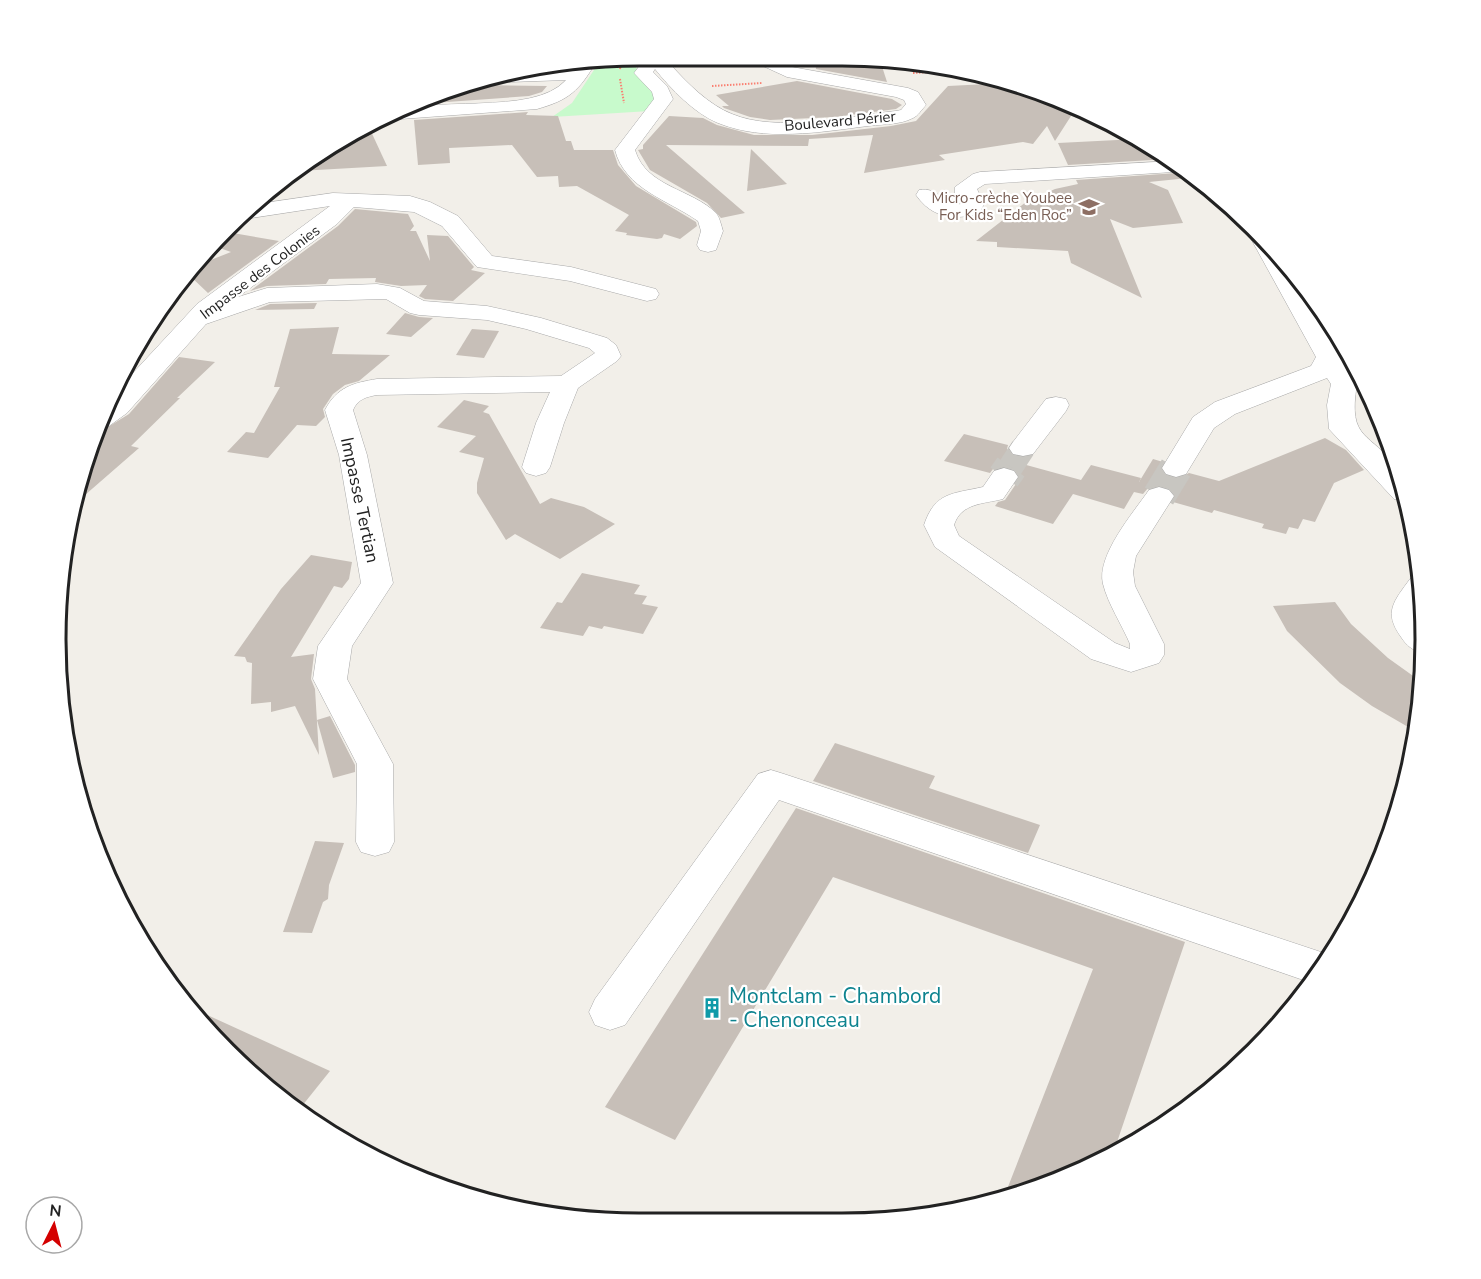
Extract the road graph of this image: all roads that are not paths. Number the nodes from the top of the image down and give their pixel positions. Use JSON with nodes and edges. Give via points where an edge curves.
{"nodes":[{"id":1,"x":648,"y":66,"type":"edge"},
{"id":2,"x":662,"y":66,"type":"edge"},
{"id":3,"x":772,"y":66,"type":"edge"},
{"id":4,"x":583,"y":69,"type":"edge"},
{"id":5,"x":574,"y":70,"type":"edge"},
{"id":6,"x":528,"y":77,"type":"edge"},
{"id":7,"x":414,"y":113,"type":"edge"},
{"id":8,"x":1127,"y":162,"type":"dead end"},
{"id":9,"x":1158,"y":162,"type":"edge"},
{"id":10,"x":1167,"y":168,"type":"edge"},
{"id":11,"x":927,"y":195,"type":"dead end"},
{"id":12,"x":349,"y":200,"type":"junction"},
{"id":13,"x":259,"y":210,"type":"edge"},
{"id":14,"x":708,"y":245,"type":"dead end"},
{"id":15,"x":1283,"y":274,"type":"edge"},
{"id":16,"x":647,"y":294,"type":"dead end"},
{"id":17,"x":197,"y":319,"type":"junction"},
{"id":18,"x":1330,"y":355,"type":"junction"},
{"id":19,"x":567,"y":384,"type":"junction"},
{"id":20,"x":1355,"y":385,"type":"edge"},
{"id":21,"x":1056,"y":405,"type":"dead end"},
{"id":22,"x":115,"y":408,"type":"edge"},
{"id":23,"x":1023,"y":448,"type":"tunnel mouth"},
{"id":24,"x":536,"y":467,"type":"dead end"},
{"id":25,"x":1176,"y":468,"type":"tunnel mouth"},
{"id":26,"x":1004,"y":477,"type":"tunnel mouth"},
{"id":27,"x":1392,"y":480,"type":"edge"},
{"id":28,"x":1159,"y":496,"type":"tunnel mouth"},
{"id":29,"x":1413,"y":596,"type":"edge"},
{"id":30,"x":1415,"y":634,"type":"edge"},
{"id":31,"x":375,"y":842,"type":"dead end"},
{"id":32,"x":1312,"y":966,"type":"edge"},
{"id":33,"x":610,"y":1012,"type":"dead end"}],
"edges":[{"from":1,"to":14,"type":"street","via":[[643,73],[664,99],[625,150],[626,161],[638,175],[708,218],[712,231]]},
{"from":2,"to":3,"type":"street","name":"Boulevard Périer","via":[[720,117],[749,125],[791,126],[896,117],[908,114],[916,105],[911,96],[901,92]]},
{"from":4,"to":7,"type":"street","via":[[570,88],[550,100],[507,108]]},
{"from":5,"to":6,"type":"street"},
{"from":8,"to":9,"type":"street"},
{"from":10,"to":11,"type":"street","via":[[980,178],[966,187],[973,204],[971,209],[955,212],[938,207]]},
{"from":12,"to":13,"type":"street","name":"Impasse des Colonies"},
{"from":12,"to":16,"type":"street","via":[[410,202],[422,207],[450,221],[485,262],[571,274]]},
{"from":12,"to":17,"type":"street","name":"Impasse des Colonies"},
{"from":15,"to":18,"type":"street"},
{"from":17,"to":19,"type":"street","via":[[267,296],[392,293],[419,308],[487,313],[532,323],[598,343],[607,350],[608,356]]},
{"from":17,"to":22,"type":"street","name":"Impasse des Colonies"},
{"from":18,"to":20,"type":"street"},
{"from":18,"to":25,"type":"street","via":[[1321,371],[1225,408],[1203,423]]},
{"from":19,"to":24,"type":"street"},
{"from":19,"to":31,"type":"street","name":"Impasse Tertian","via":[[377,387],[353,390],[339,410],[353,455],[377,583],[335,646],[330,679],[375,764]]},
{"from":20,"to":27,"type":"street","via":[[1340,405],[1343,429]]},
{"from":21,"to":23,"type":"street"},
{"from":26,"to":28,"type":"street","via":[[993,493],[953,503],[944,510],[939,525],[946,541],[1103,651],[1131,661],[1147,655],[1147,644],[1119,586],[1117,572],[1121,556]]},
{"from":29,"to":30,"type":"street","via":[[1404,613]]},
{"from":32,"to":33,"type":"street","via":[[771,783]]}]}
